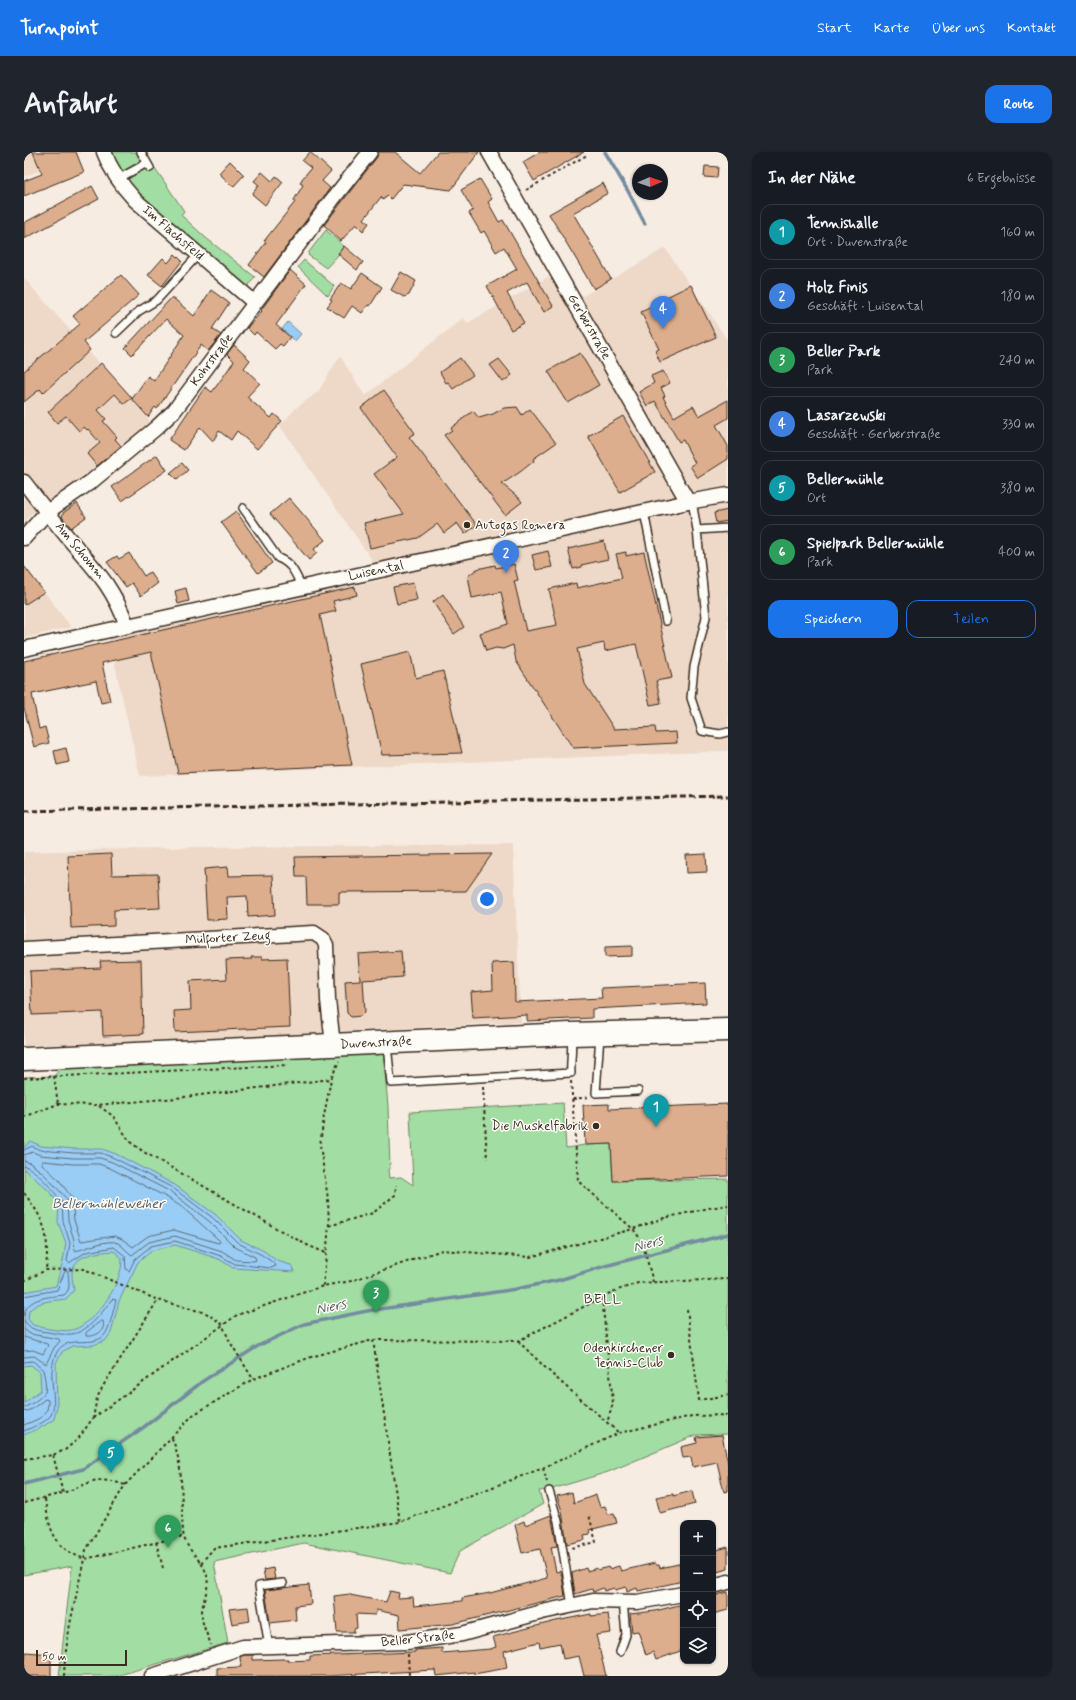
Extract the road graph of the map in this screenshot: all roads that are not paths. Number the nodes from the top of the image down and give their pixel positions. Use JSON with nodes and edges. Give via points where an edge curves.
{"nodes":[{"id":1,"x":104,"y":152,"type":"edge"},
{"id":2,"x":141,"y":152,"type":"edge"},
{"id":3,"x":370,"y":152,"type":"edge"},
{"id":4,"x":489,"y":152,"type":"edge"},
{"id":5,"x":118,"y":179,"type":"junction"},
{"id":6,"x":198,"y":255,"type":"junction"},
{"id":7,"x":255,"y":303,"type":"junction"},
{"id":8,"x":116,"y":333,"type":"dead end"},
{"id":9,"x":24,"y":482,"type":"edge"},
{"id":10,"x":728,"y":495,"type":"edge"},
{"id":11,"x":690,"y":502,"type":"junction"},
{"id":12,"x":243,"y":508,"type":"dead end"},
{"id":13,"x":47,"y":512,"type":"junction"},
{"id":14,"x":644,"y":512,"type":"junction"},
{"id":15,"x":728,"y":528,"type":"edge"},
{"id":16,"x":697,"y":530,"type":"junction"},
{"id":17,"x":24,"y":538,"type":"edge"},
{"id":18,"x":302,"y":587,"type":"junction"},
{"id":19,"x":666,"y":621,"type":"dead end"},
{"id":20,"x":127,"y":626,"type":"junction"},
{"id":21,"x":24,"y":649,"type":"edge"},
{"id":22,"x":728,"y":732,"type":"edge"},
{"id":23,"x":24,"y":949,"type":"edge"},
{"id":24,"x":728,"y":1030,"type":"edge"},
{"id":25,"x":600,"y":1033,"type":"junction"},
{"id":26,"x":570,"y":1034,"type":"junction"},
{"id":27,"x":386,"y":1043,"type":"junction"},
{"id":28,"x":339,"y":1045,"type":"junction"},
{"id":29,"x":24,"y":1059,"type":"edge"},
{"id":30,"x":638,"y":1091,"type":"dead end"},
{"id":31,"x":549,"y":1491,"type":"road end"},
{"id":32,"x":728,"y":1582,"type":"edge"},
{"id":33,"x":283,"y":1583,"type":"dead end"},
{"id":34,"x":716,"y":1585,"type":"edge"},
{"id":35,"x":680,"y":1595,"type":"edge"},
{"id":36,"x":623,"y":1601,"type":"junction"},
{"id":37,"x":572,"y":1606,"type":"junction"},
{"id":38,"x":269,"y":1647,"type":"junction"},
{"id":39,"x":620,"y":1652,"type":"dead end"},
{"id":40,"x":152,"y":1676,"type":"edge"}],
"edges":[{"from":1,"to":5,"type":"street","name":"Im Flachsfeld"},
{"from":2,"to":5,"type":"lane","via":[[149,165]]},
{"from":3,"to":7,"type":"street","name":"Kohrstraße"},
{"from":4,"to":11,"type":"street","name":"Gerberstraße"},
{"from":5,"to":6,"type":"street","name":"Im Flachsfeld","via":[[135,200]]},
{"from":6,"to":7,"type":"street","name":"Im Flachsfeld"},
{"from":6,"to":8,"type":"lane","via":[[157,300],[139,311]]},
{"from":7,"to":13,"type":"street","name":"Kohrstraße","via":[[174,411],[92,481]]},
{"from":9,"to":13,"type":"street","name":"Am Schomm"},
{"from":10,"to":11,"type":"street","name":"Luisental"},
{"from":11,"to":14,"type":"street","name":"Luisental"},
{"from":11,"to":16,"type":"lane"},
{"from":12,"to":18,"type":"lane","via":[[278,558],[287,561]]},
{"from":13,"to":17,"type":"street","name":"Kohrstraße"},
{"from":13,"to":20,"type":"street","name":"Am Schomm","via":[[109,586]]},
{"from":14,"to":18,"type":"street","name":"Luisental"},
{"from":14,"to":19,"type":"lane"},
{"from":15,"to":16,"type":"lane"},
{"from":16,"to":22,"type":"lane","via":[[706,616],[694,667],[691,698],[702,731],[720,734]]},
{"from":18,"to":20,"type":"street","name":"Luisental"},
{"from":20,"to":21,"type":"street","name":"Luisental"},
{"from":23,"to":28,"type":"street","name":"Mülforter Zeug","via":[[314,933],[323,939],[326,945],[328,1000]]},
{"from":24,"to":25,"type":"main road","name":"Duvenstraße"},
{"from":25,"to":26,"type":"main road","name":"Duvenstraße"},
{"from":25,"to":30,"type":"lane","via":[[596,1093]]},
{"from":26,"to":27,"type":"main road","name":"Duvenstraße"},
{"from":26,"to":27,"type":"lane","via":[[571,1073],[391,1083]]},
{"from":27,"to":28,"type":"main road","name":"Duvenstraße"},
{"from":28,"to":29,"type":"main road","name":"Duvenstraße"},
{"from":31,"to":37,"type":"lane","via":[[558,1522]]},
{"from":32,"to":34,"type":"street"},
{"from":33,"to":38,"type":"lane","via":[[259,1586]]},
{"from":35,"to":36,"type":"street","name":"Beller Straße","via":[[637,1602]]},
{"from":36,"to":37,"type":"street","name":"Beller Straße","via":[[593,1601]]},
{"from":36,"to":39,"type":"lane","via":[[626,1635]]},
{"from":37,"to":38,"type":"street","name":"Beller Straße","via":[[462,1634],[407,1642]]},
{"from":38,"to":40,"type":"street","name":"Beller Straße","via":[[243,1647]]}]}
